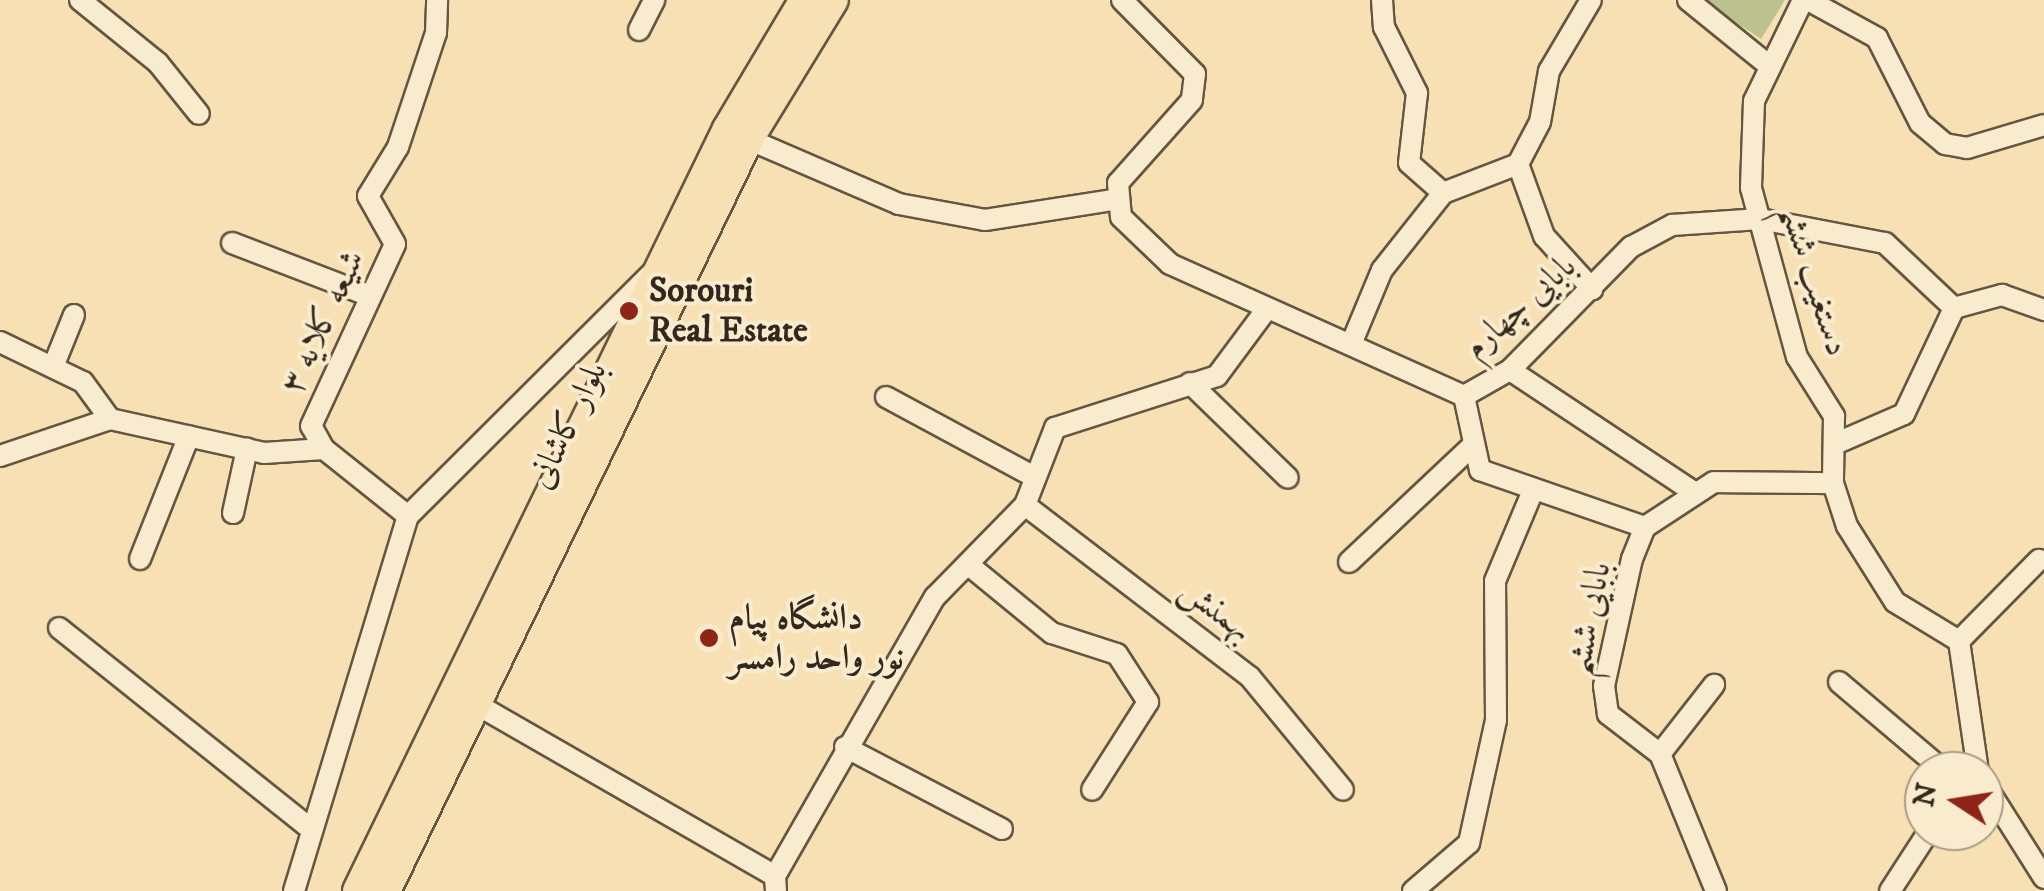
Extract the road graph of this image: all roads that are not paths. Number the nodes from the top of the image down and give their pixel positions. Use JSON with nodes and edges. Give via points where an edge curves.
{"nodes":[{"id":1,"x":80,"y":0,"type":"edge"},
{"id":2,"x":437,"y":0,"type":"edge"},
{"id":3,"x":654,"y":0,"type":"edge"},
{"id":4,"x":805,"y":0,"type":"edge"},
{"id":5,"x":833,"y":0,"type":"edge"},
{"id":6,"x":1122,"y":0,"type":"edge"},
{"id":7,"x":1382,"y":0,"type":"edge"},
{"id":8,"x":1591,"y":0,"type":"edge"},
{"id":9,"x":1688,"y":0,"type":"edge"},
{"id":10,"x":1806,"y":0,"type":"edge"},
{"id":11,"x":640,"y":30,"type":"dead end"},
{"id":12,"x":1767,"y":64,"type":"junction"},
{"id":13,"x":199,"y":114,"type":"dead end"},
{"id":14,"x":2044,"y":125,"type":"edge"},
{"id":15,"x":748,"y":139,"type":"junction"},
{"id":16,"x":1518,"y":164,"type":"junction"},
{"id":17,"x":1443,"y":193,"type":"junction"},
{"id":18,"x":1113,"y":200,"type":"junction"},
{"id":19,"x":1760,"y":219,"type":"junction"},
{"id":20,"x":232,"y":243,"type":"dead end"},
{"id":21,"x":660,"y":266,"type":"junction"},
{"id":22,"x":1592,"y":289,"type":"junction"},
{"id":23,"x":370,"y":296,"type":"junction"},
{"id":24,"x":1954,"y":308,"type":"junction"},
{"id":25,"x":1266,"y":310,"type":"junction"},
{"id":26,"x":2044,"y":310,"type":"edge"},
{"id":27,"x":74,"y":315,"type":"dead end"},
{"id":28,"x":0,"y":342,"type":"edge"},
{"id":29,"x":1352,"y":342,"type":"junction"},
{"id":30,"x":52,"y":367,"type":"junction"},
{"id":31,"x":1510,"y":370,"type":"junction"},
{"id":32,"x":1190,"y":383,"type":"junction"},
{"id":33,"x":1464,"y":396,"type":"junction"},
{"id":34,"x":886,"y":397,"type":"dead end"},
{"id":35,"x":110,"y":418,"type":"junction"},
{"id":36,"x":188,"y":436,"type":"junction"},
{"id":37,"x":1837,"y":443,"type":"junction"},
{"id":38,"x":1472,"y":444,"type":"junction"},
{"id":39,"x":248,"y":449,"type":"junction"},
{"id":40,"x":324,"y":449,"type":"junction"},
{"id":41,"x":0,"y":456,"type":"edge"},
{"id":42,"x":1031,"y":474,"type":"junction"},
{"id":43,"x":1288,"y":478,"type":"dead end"},
{"id":44,"x":1833,"y":483,"type":"junction"},
{"id":45,"x":1692,"y":491,"type":"junction"},
{"id":46,"x":1532,"y":493,"type":"junction"},
{"id":47,"x":1025,"y":505,"type":"junction"},
{"id":48,"x":233,"y":514,"type":"dead end"},
{"id":49,"x":408,"y":516,"type":"junction"},
{"id":50,"x":1645,"y":527,"type":"junction"},
{"id":51,"x":2042,"y":558,"type":"edge"},
{"id":52,"x":140,"y":559,"type":"dead end"},
{"id":53,"x":1348,"y":562,"type":"dead end"},
{"id":54,"x":970,"y":566,"type":"junction"},
{"id":55,"x":59,"y":628,"type":"dead end"},
{"id":56,"x":1959,"y":641,"type":"junction"},
{"id":57,"x":1839,"y":682,"type":"dead end"},
{"id":58,"x":1714,"y":684,"type":"dead end"},
{"id":59,"x":465,"y":699,"type":"junction"},
{"id":60,"x":846,"y":747,"type":"junction"},
{"id":61,"x":1920,"y":751,"type":"edge"},
{"id":62,"x":1975,"y":751,"type":"edge"},
{"id":63,"x":1660,"y":754,"type":"junction"},
{"id":64,"x":1092,"y":790,"type":"dead end"},
{"id":65,"x":1343,"y":790,"type":"dead end"},
{"id":66,"x":2004,"y":814,"type":"edge"},
{"id":67,"x":1002,"y":829,"type":"dead end"},
{"id":68,"x":312,"y":830,"type":"junction"},
{"id":69,"x":1916,"y":851,"type":"edge"},
{"id":70,"x":2044,"y":878,"type":"edge"},
{"id":71,"x":776,"y":884,"type":"edge"},
{"id":72,"x":294,"y":891,"type":"edge"},
{"id":73,"x":358,"y":891,"type":"edge"},
{"id":74,"x":385,"y":891,"type":"edge"},
{"id":75,"x":1412,"y":891,"type":"edge"},
{"id":76,"x":1716,"y":891,"type":"edge"},
{"id":77,"x":1890,"y":891,"type":"edge"}],
"edges":[{"from":1,"to":13,"type":"street","via":[[158,63]]},
{"from":2,"to":23,"type":"street","name":"شیعه کلایه ۳","via":[[436,33],[398,147],[368,196],[395,244]]},
{"from":3,"to":11,"type":"street"},
{"from":4,"to":21,"type":"main road","name":"بلوار کاشانی"},
{"from":5,"to":15,"type":"main road","name":"بلوار کاشانی"},
{"from":6,"to":18,"type":"street","via":[[1196,74],[1192,100]]},
{"from":7,"to":17,"type":"street","via":[[1384,28],[1416,93],[1409,162]]},
{"from":8,"to":16,"type":"street","via":[[1549,71],[1540,122]]},
{"from":9,"to":12,"type":"street"},
{"from":10,"to":12,"type":"street","name":"دستغیب ششم"},
{"from":10,"to":14,"type":"street","via":[[1877,38],[1920,124],[1945,144],[1967,148]]},
{"from":12,"to":19,"type":"street","name":"دستغیب ششم","via":[[1750,123]]},
{"from":15,"to":18,"type":"street","via":[[900,204],[985,220]]},
{"from":15,"to":59,"type":"main road","name":"بلوار کاشانی"},
{"from":16,"to":17,"type":"street"},
{"from":16,"to":22,"type":"street","via":[[1544,236]]},
{"from":17,"to":29,"type":"street","via":[[1382,270]]},
{"from":18,"to":25,"type":"street","name":"بابایی چهارم","via":[[1170,264]]},
{"from":19,"to":22,"type":"street","name":"بابایی چهارم","via":[[1672,225],[1630,246]]},
{"from":19,"to":24,"type":"street","name":"بابایی چهارم","via":[[1885,244]]},
{"from":19,"to":37,"type":"street","name":"دستغیب ششم","via":[[1797,357],[1834,416]]},
{"from":20,"to":23,"type":"street"},
{"from":21,"to":49,"type":"street"},
{"from":21,"to":59,"type":"main road","name":"بلوار کاشانی"},
{"from":22,"to":31,"type":"street","name":"بابایی چهارم"},
{"from":23,"to":40,"type":"street","name":"شیعه کلایه ۳","via":[[316,403],[311,426]]},
{"from":24,"to":26,"type":"street","via":[[2002,294]]},
{"from":24,"to":37,"type":"street","via":[[1904,414]]},
{"from":25,"to":29,"type":"street","name":"بابایی چهارم"},
{"from":25,"to":32,"type":"street","via":[[1217,376]]},
{"from":27,"to":30,"type":"street"},
{"from":28,"to":30,"type":"street"},
{"from":29,"to":33,"type":"street","name":"بابایی چهارم"},
{"from":30,"to":35,"type":"street","via":[[83,382]]},
{"from":31,"to":33,"type":"street","name":"بابایی چهارم"},
{"from":31,"to":45,"type":"street"},
{"from":32,"to":42,"type":"street","via":[[1055,428]]},
{"from":32,"to":43,"type":"street"},
{"from":33,"to":38,"type":"street"},
{"from":34,"to":42,"type":"street"},
{"from":35,"to":36,"type":"street"},
{"from":35,"to":41,"type":"street"},
{"from":36,"to":39,"type":"street"},
{"from":36,"to":52,"type":"street"},
{"from":37,"to":44,"type":"street","name":"دستغیب ششم"},
{"from":38,"to":46,"type":"street","via":[[1480,470]]},
{"from":38,"to":53,"type":"street"},
{"from":39,"to":40,"type":"street"},
{"from":39,"to":48,"type":"street"},
{"from":40,"to":49,"type":"street"},
{"from":42,"to":47,"type":"street"},
{"from":44,"to":45,"type":"street","name":"بابایی ششم","via":[[1714,482]]},
{"from":44,"to":56,"type":"street","name":"دستغیب ششم","via":[[1846,526],[1894,602]]},
{"from":45,"to":50,"type":"street","name":"بابایی ششم"},
{"from":46,"to":50,"type":"street"},
{"from":46,"to":75,"type":"street","via":[[1495,581],[1496,720],[1469,843]]},
{"from":47,"to":54,"type":"street"},
{"from":47,"to":65,"type":"street","name":"بهمنش","via":[[1250,677]]},
{"from":49,"to":68,"type":"street"},
{"from":50,"to":63,"type":"street","name":"بابایی ششم","via":[[1604,686],[1608,714]]},
{"from":51,"to":56,"type":"street"},
{"from":54,"to":60,"type":"street","via":[[935,597]]},
{"from":54,"to":64,"type":"street","via":[[1052,632],[1117,654],[1148,702]]},
{"from":55,"to":68,"type":"street"},
{"from":56,"to":62,"type":"street"},
{"from":57,"to":61,"type":"street"},
{"from":58,"to":63,"type":"street"},
{"from":59,"to":71,"type":"street"},
{"from":59,"to":73,"type":"main road","name":"بلوار کاشانی"},
{"from":59,"to":74,"type":"main road","name":"بلوار کاشانی"},
{"from":60,"to":67,"type":"street"},
{"from":60,"to":71,"type":"street"},
{"from":63,"to":76,"type":"street"},
{"from":66,"to":70,"type":"street"},
{"from":68,"to":72,"type":"street"},
{"from":69,"to":77,"type":"street"}]}
